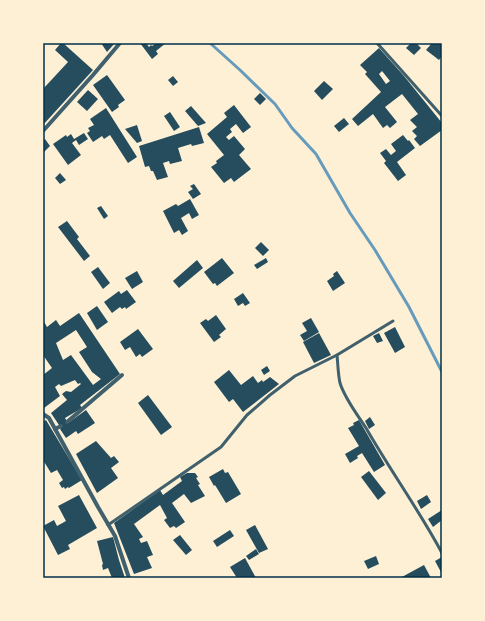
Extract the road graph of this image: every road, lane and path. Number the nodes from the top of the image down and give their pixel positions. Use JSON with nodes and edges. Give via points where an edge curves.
{"nodes":[{"id":1,"x":120,"y":43,"type":"edge"},
{"id":2,"x":377,"y":43,"type":"edge"},
{"id":3,"x":442,"y":116,"type":"edge"},
{"id":4,"x":43,"y":131,"type":"edge"},
{"id":5,"x":394,"y":321,"type":"dead end"},
{"id":6,"x":338,"y":355,"type":"junction"},
{"id":7,"x":122,"y":376,"type":"dead end"},
{"id":8,"x":43,"y":414,"type":"edge"},
{"id":9,"x":67,"y":422,"type":"dead end"},
{"id":10,"x":61,"y":426,"type":"dead end"},
{"id":11,"x":55,"y":429,"type":"junction"},
{"id":12,"x":108,"y":525,"type":"junction"},
{"id":13,"x":442,"y":553,"type":"edge"},
{"id":14,"x":129,"y":578,"type":"edge"}],
"edges":[{"from":1,"to":4,"type":"street"},
{"from":2,"to":3,"type":"lane"},
{"from":5,"to":6,"type":"lane"},
{"from":6,"to":12,"type":"lane","via":[[295,376],[247,415],[221,447]]},
{"from":6,"to":13,"type":"lane","via":[[338,371],[348,399]]},
{"from":7,"to":9,"type":"street"},
{"from":8,"to":11,"type":"street","via":[[49,418]]},
{"from":10,"to":11,"type":"street"},
{"from":11,"to":12,"type":"street"},
{"from":12,"to":14,"type":"street","via":[[115,536]]}]}
